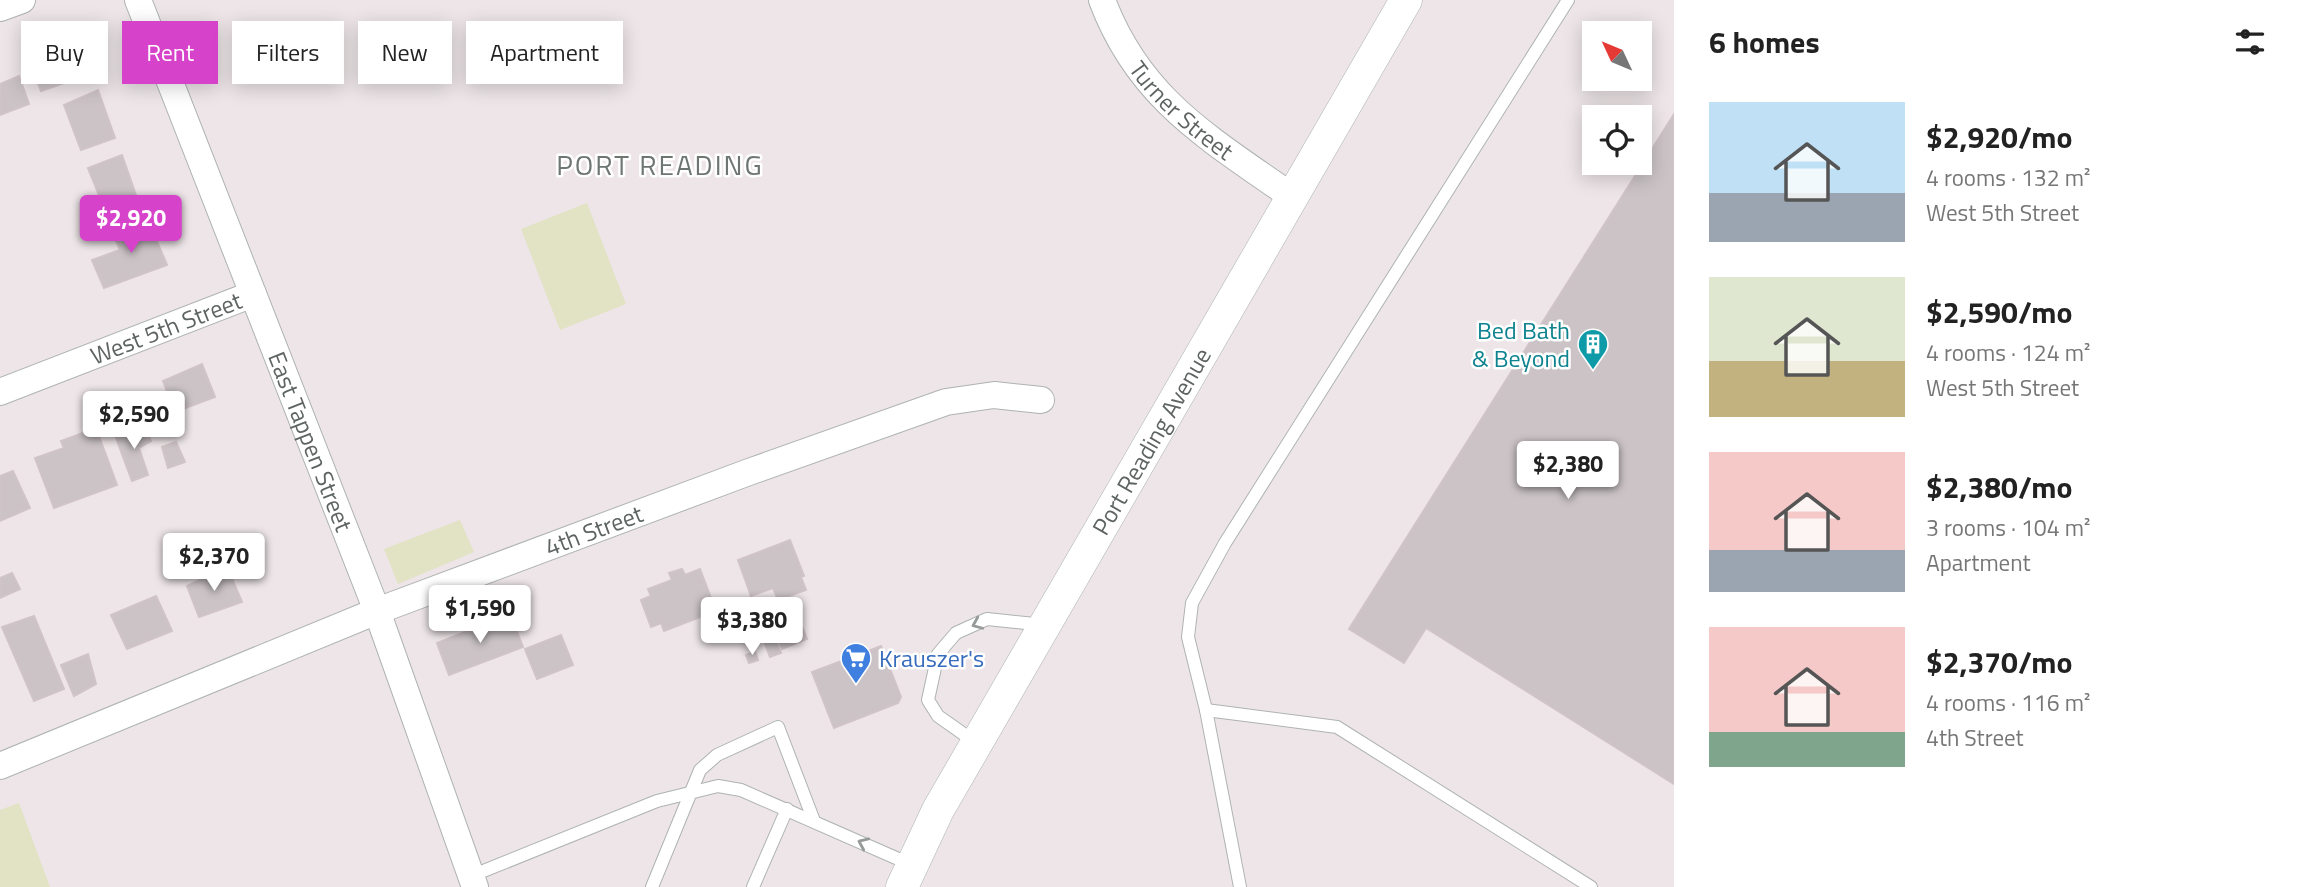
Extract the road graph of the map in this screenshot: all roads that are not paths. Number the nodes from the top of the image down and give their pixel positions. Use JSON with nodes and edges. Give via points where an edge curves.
{"nodes":[{"id":1,"x":22,"y":0,"type":"edge"},
{"id":2,"x":138,"y":0,"type":"edge"},
{"id":3,"x":1102,"y":0,"type":"edge"},
{"id":4,"x":1406,"y":0,"type":"edge"},
{"id":5,"x":1568,"y":0,"type":"edge"},
{"id":6,"x":0,"y":8,"type":"edge"},
{"id":7,"x":1291,"y":196,"type":"junction"},
{"id":8,"x":253,"y":294,"type":"junction"},
{"id":9,"x":0,"y":391,"type":"edge"},
{"id":10,"x":1041,"y":400,"type":"dead end"},
{"id":11,"x":377,"y":611,"type":"junction"},
{"id":12,"x":1044,"y":625,"type":"junction"},
{"id":13,"x":1206,"y":710,"type":"junction"},
{"id":14,"x":976,"y":743,"type":"junction"},
{"id":15,"x":0,"y":766,"type":"edge"},
{"id":16,"x":690,"y":791,"type":"junction"},
{"id":17,"x":787,"y":809,"type":"junction"},
{"id":18,"x":814,"y":821,"type":"junction"},
{"id":19,"x":907,"y":876,"type":"edge"},
{"id":20,"x":473,"y":882,"type":"edge"},
{"id":21,"x":652,"y":887,"type":"edge"},
{"id":22,"x":753,"y":887,"type":"edge"},
{"id":23,"x":1240,"y":887,"type":"edge"},
{"id":24,"x":1591,"y":887,"type":"edge"}],
"edges":[{"from":1,"to":6,"type":"street"},
{"from":2,"to":8,"type":"street","name":"East Tappen Street"},
{"from":3,"to":7,"type":"street","name":"Turner Street","via":[[1115,34],[1154,91],[1190,125]]},
{"from":4,"to":7,"type":"street","name":"Port Reading Avenue"},
{"from":5,"to":13,"type":"lane","via":[[1225,543],[1192,603],[1188,638]]},
{"from":7,"to":12,"type":"street","name":"Port Reading Avenue"},
{"from":8,"to":9,"type":"street","name":"West 5th Street"},
{"from":8,"to":11,"type":"street","name":"East Tappen Street"},
{"from":10,"to":11,"type":"street","name":"4th Street","via":[[994,396],[946,402]]},
{"from":11,"to":15,"type":"street","name":"4th Street"},
{"from":11,"to":20,"type":"street","name":"East Tappen Street"},
{"from":12,"to":14,"type":"street","name":"Port Reading Avenue"},
{"from":12,"to":14,"type":"lane","one_way":true,"via":[[987,619],[956,633],[938,654],[928,700],[939,716]]},
{"from":13,"to":23,"type":"lane"},
{"from":13,"to":24,"type":"lane","via":[[1337,727]]},
{"from":14,"to":19,"type":"street","name":"Port Reading Avenue"},
{"from":16,"to":17,"type":"lane","via":[[718,786],[741,790]]},
{"from":16,"to":18,"type":"lane","via":[[700,770],[717,755],[778,727]]},
{"from":16,"to":20,"type":"lane","via":[[657,801]]},
{"from":16,"to":21,"type":"lane"},
{"from":17,"to":18,"type":"lane"},
{"from":17,"to":22,"type":"lane"},
{"from":19,"to":18,"type":"lane","one_way":true}]}
